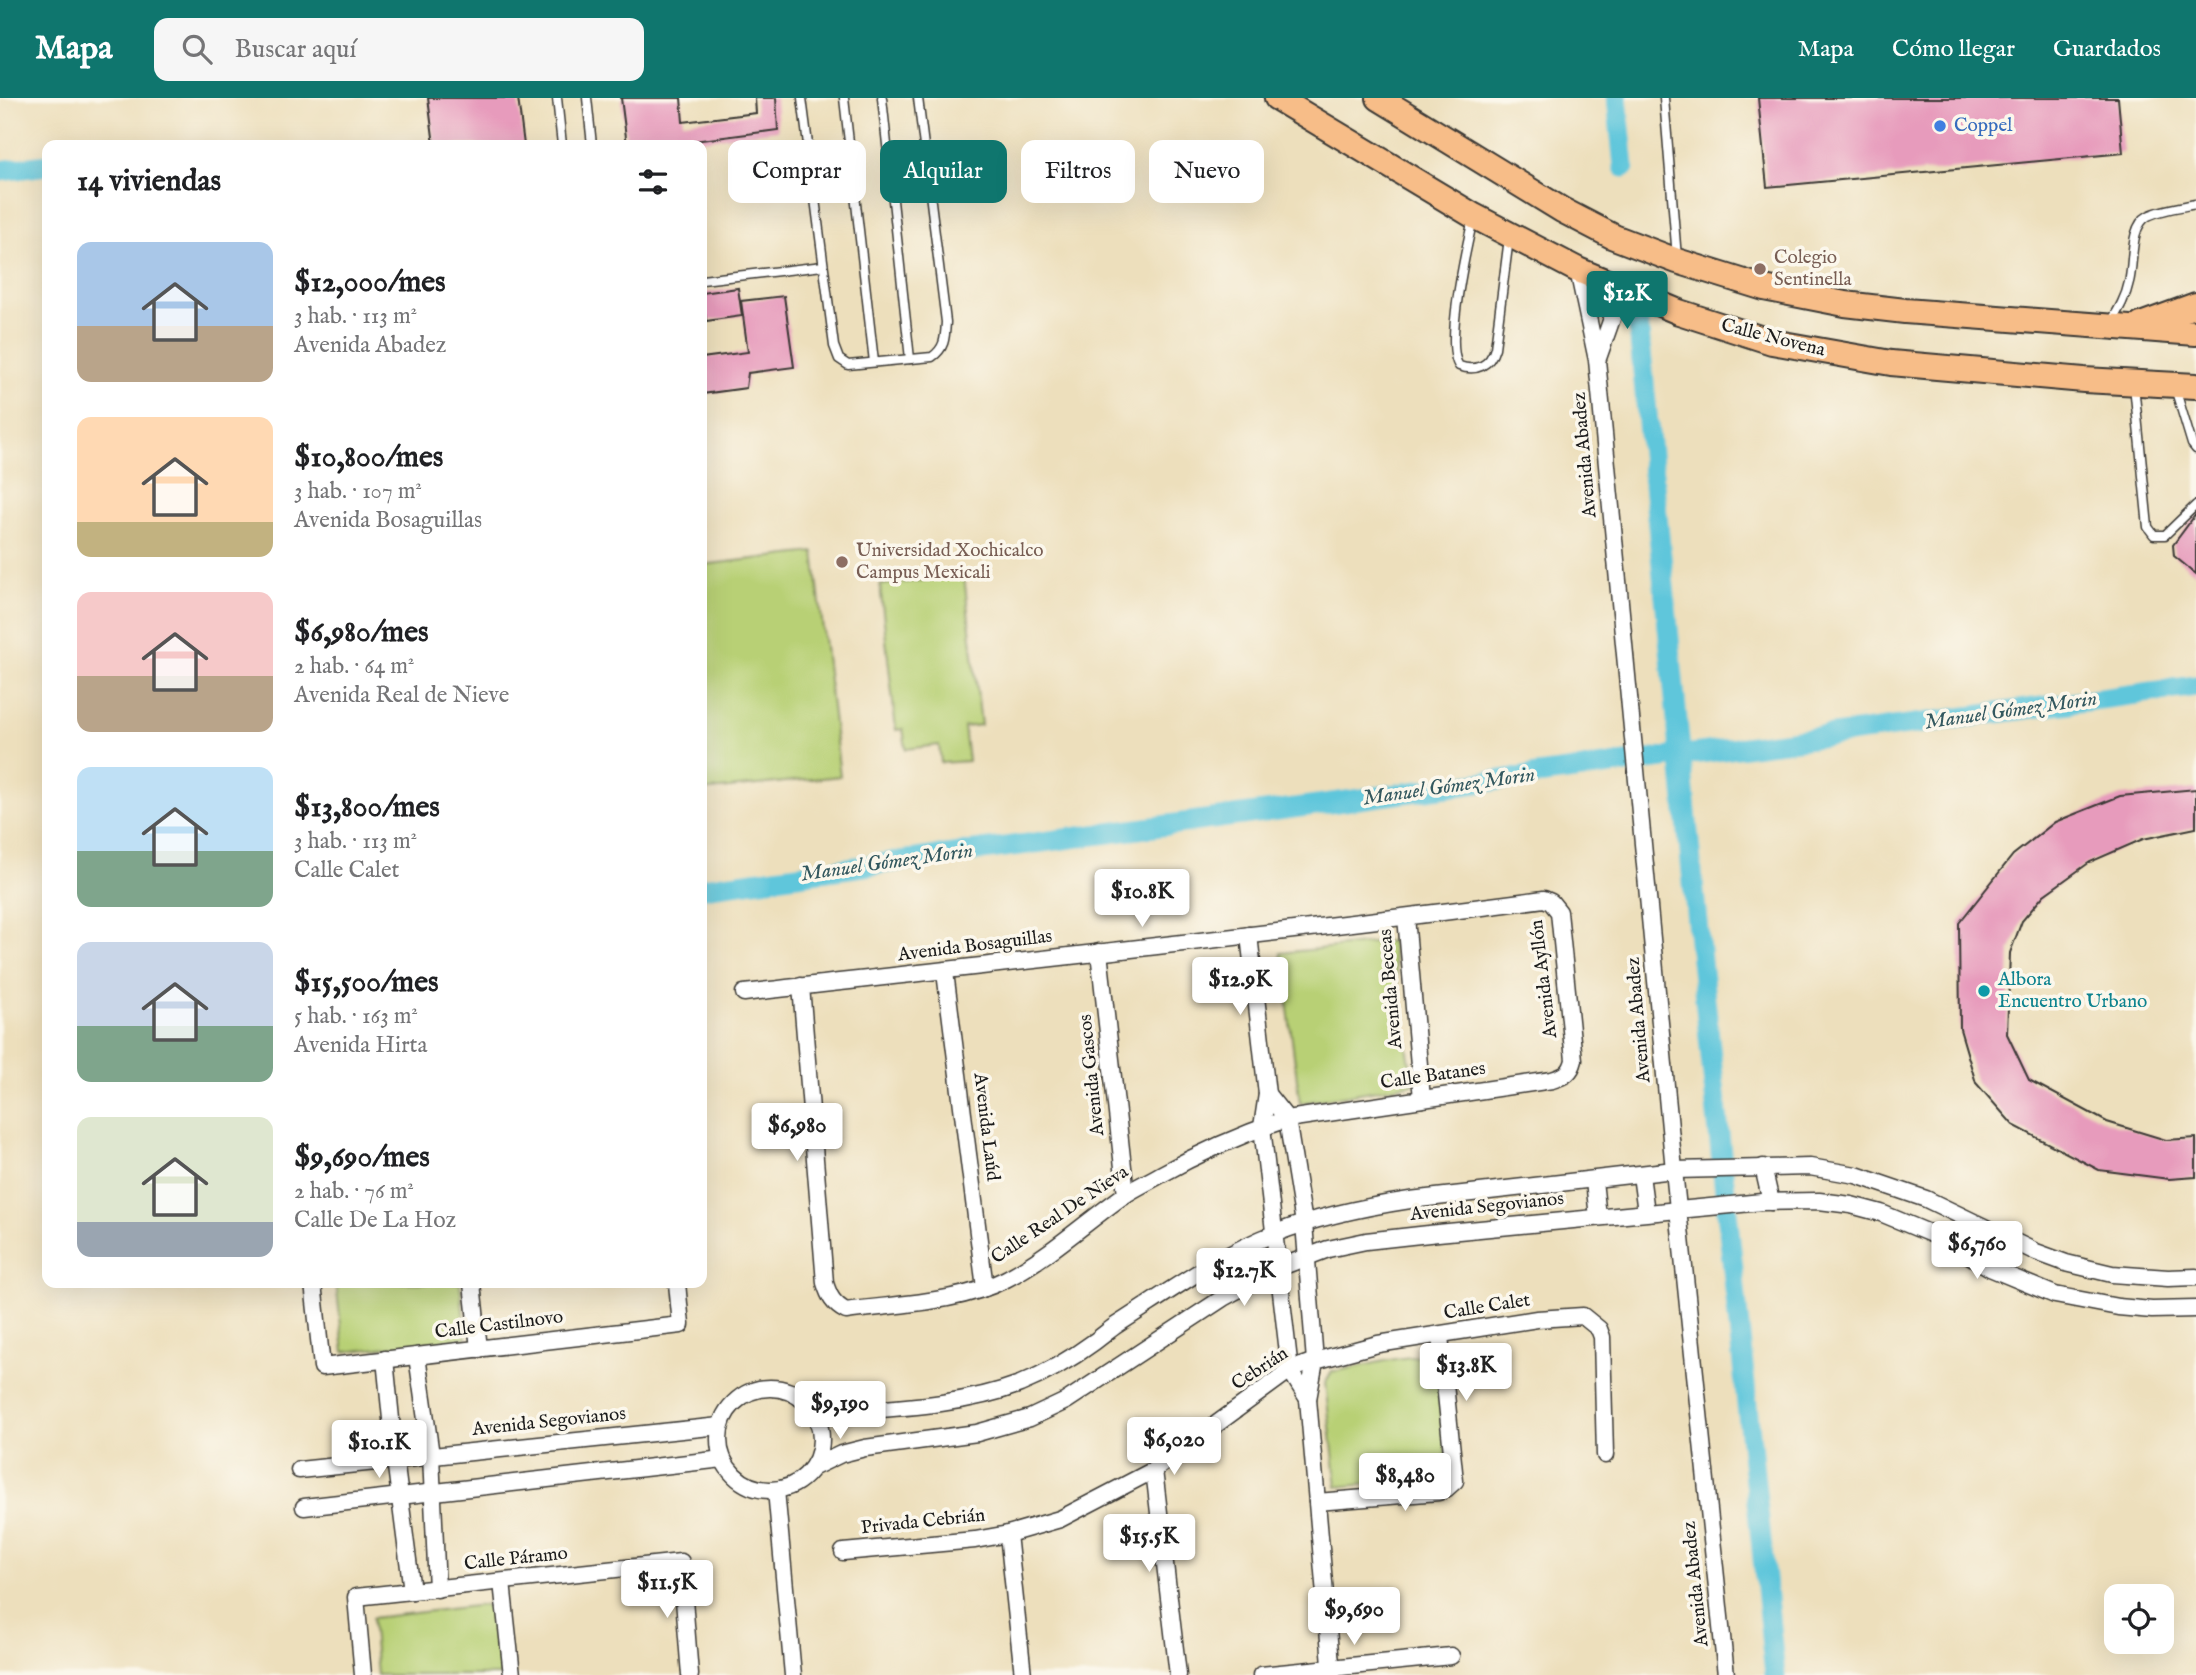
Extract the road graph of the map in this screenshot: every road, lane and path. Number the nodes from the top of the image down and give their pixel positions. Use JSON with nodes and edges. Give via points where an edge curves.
{"nodes":[{"id":1,"x":557,"y":98,"type":"edge"},
{"id":2,"x":587,"y":98,"type":"edge"},
{"id":3,"x":802,"y":98,"type":"edge"},
{"id":4,"x":844,"y":98,"type":"edge"},
{"id":5,"x":882,"y":98,"type":"edge"},
{"id":6,"x":918,"y":98,"type":"edge"},
{"id":7,"x":1277,"y":98,"type":"edge"},
{"id":8,"x":1379,"y":98,"type":"edge"},
{"id":9,"x":1664,"y":98,"type":"edge"},
{"id":10,"x":561,"y":140,"type":"edge"},
{"id":11,"x":591,"y":140,"type":"edge"},
{"id":12,"x":2196,"y":204,"type":"edge"},
{"id":13,"x":1474,"y":216,"type":"junction"},
{"id":14,"x":1509,"y":234,"type":"junction"},
{"id":15,"x":1677,"y":261,"type":"junction"},
{"id":16,"x":823,"y":266,"type":"junction"},
{"id":17,"x":1578,"y":270,"type":"junction"},
{"id":18,"x":707,"y":279,"type":"edge"},
{"id":19,"x":1622,"y":290,"type":"junction"},
{"id":20,"x":2196,"y":305,"type":"edge"},
{"id":21,"x":2119,"y":327,"type":"junction"},
{"id":22,"x":2196,"y":333,"type":"edge"},
{"id":23,"x":910,"y":359,"type":"junction"},
{"id":24,"x":1597,"y":360,"type":"junction"},
{"id":25,"x":874,"y":362,"type":"junction"},
{"id":26,"x":2134,"y":383,"type":"junction"},
{"id":27,"x":2185,"y":386,"type":"edge"},
{"id":28,"x":2196,"y":449,"type":"edge"},
{"id":29,"x":2196,"y":505,"type":"edge"},
{"id":30,"x":1544,"y":899,"type":"joint"},
{"id":31,"x":1406,"y":917,"type":"junction"},
{"id":32,"x":1249,"y":935,"type":"junction"},
{"id":33,"x":1100,"y":953,"type":"junction"},
{"id":34,"x":945,"y":972,"type":"junction"},
{"id":35,"x":801,"y":986,"type":"junction"},
{"id":36,"x":744,"y":993,"type":"dead end"},
{"id":37,"x":1574,"y":1060,"type":"joint"},
{"id":38,"x":1267,"y":1094,"type":"junction"},
{"id":39,"x":1422,"y":1099,"type":"junction"},
{"id":40,"x":1287,"y":1119,"type":"junction"},
{"id":41,"x":1262,"y":1127,"type":"junction"},
{"id":42,"x":1759,"y":1167,"type":"junction"},
{"id":43,"x":1674,"y":1170,"type":"junction"},
{"id":44,"x":1641,"y":1175,"type":"junction"},
{"id":45,"x":1594,"y":1181,"type":"junction"},
{"id":46,"x":1126,"y":1194,"type":"junction"},
{"id":47,"x":1767,"y":1202,"type":"junction"},
{"id":48,"x":1678,"y":1209,"type":"junction"},
{"id":49,"x":1646,"y":1212,"type":"junction"},
{"id":50,"x":1598,"y":1217,"type":"junction"},
{"id":51,"x":1304,"y":1223,"type":"junction"},
{"id":52,"x":1273,"y":1234,"type":"junction"},
{"id":53,"x":1308,"y":1255,"type":"junction"},
{"id":54,"x":1278,"y":1268,"type":"junction"},
{"id":55,"x":2196,"y":1278,"type":"edge"},
{"id":56,"x":314,"y":1288,"type":"edge"},
{"id":57,"x":473,"y":1288,"type":"edge"},
{"id":58,"x":677,"y":1288,"type":"edge"},
{"id":59,"x":985,"y":1288,"type":"junction"},
{"id":60,"x":2196,"y":1309,"type":"edge"},
{"id":61,"x":1440,"y":1336,"type":"junction"},
{"id":62,"x":479,"y":1349,"type":"junction"},
{"id":63,"x":417,"y":1356,"type":"junction"},
{"id":64,"x":385,"y":1359,"type":"junction"},
{"id":65,"x":1315,"y":1361,"type":"junction"},
{"id":66,"x":1290,"y":1370,"type":"junction"},
{"id":67,"x":1308,"y":1399,"type":"junction"},
{"id":68,"x":816,"y":1414,"type":"junction"},
{"id":69,"x":720,"y":1426,"type":"junction"},
{"id":70,"x":431,"y":1455,"type":"junction"},
{"id":71,"x":1605,"y":1455,"type":"dead end"},
{"id":72,"x":395,"y":1459,"type":"junction"},
{"id":73,"x":723,"y":1459,"type":"junction"},
{"id":74,"x":814,"y":1467,"type":"junction"},
{"id":75,"x":299,"y":1470,"type":"dead end"},
{"id":76,"x":1154,"y":1470,"type":"junction"},
{"id":77,"x":776,"y":1490,"type":"junction"},
{"id":78,"x":434,"y":1494,"type":"junction"},
{"id":79,"x":400,"y":1497,"type":"junction"},
{"id":80,"x":1317,"y":1502,"type":"junction"},
{"id":81,"x":304,"y":1507,"type":"dead end"},
{"id":82,"x":1008,"y":1534,"type":"junction"},
{"id":83,"x":843,"y":1552,"type":"dead end"},
{"id":84,"x":502,"y":1582,"type":"junction"},
{"id":85,"x":437,"y":1589,"type":"junction"},
{"id":86,"x":412,"y":1591,"type":"junction"},
{"id":87,"x":1451,"y":1656,"type":"dead end"},
{"id":88,"x":1332,"y":1671,"type":"edge"},
{"id":89,"x":363,"y":1675,"type":"edge"},
{"id":90,"x":512,"y":1675,"type":"edge"},
{"id":91,"x":690,"y":1675,"type":"edge"},
{"id":92,"x":793,"y":1675,"type":"edge"},
{"id":93,"x":1023,"y":1675,"type":"edge"},
{"id":94,"x":1178,"y":1675,"type":"edge"},
{"id":95,"x":1261,"y":1675,"type":"edge"},
{"id":96,"x":1726,"y":1675,"type":"edge"}],
"edges":[{"from":1,"to":10,"type":"lane"},
{"from":2,"to":11,"type":"lane"},
{"from":3,"to":16,"type":"lane"},
{"from":4,"to":25,"type":"lane"},
{"from":5,"to":23,"type":"lane"},
{"from":6,"to":23,"type":"lane","via":[[946,322],[941,351],[932,357]]},
{"from":7,"to":13,"type":"main road","name":"Calle Novena"},
{"from":8,"to":15,"type":"main road","via":[[1562,210],[1614,237]]},
{"from":9,"to":15,"type":"lane"},
{"from":12,"to":21,"type":"lane","via":[[2142,220]]},
{"from":13,"to":14,"type":"main road","name":"Calle Novena"},
{"from":13,"to":14,"type":"lane","via":[[1453,341],[1454,356],[1464,368],[1491,361]]},
{"from":14,"to":17,"type":"main road","name":"Calle Novena"},
{"from":15,"to":21,"type":"main road","via":[[1763,288],[1845,304]]},
{"from":16,"to":18,"type":"lane"},
{"from":16,"to":25,"type":"lane","via":[[839,359],[848,365]]},
{"from":17,"to":19,"type":"main road","name":"Calle Novena"},
{"from":17,"to":24,"type":"street","name":"Avenida Abadez"},
{"from":19,"to":24,"type":"street","name":"Avenida Abadez"},
{"from":19,"to":26,"type":"main road","name":"Calle Novena","via":[[1772,342],[1891,363]]},
{"from":20,"to":21,"type":"main road"},
{"from":21,"to":22,"type":"main road"},
{"from":23,"to":25,"type":"lane"},
{"from":24,"to":43,"type":"street","name":"Avenida Abadez"},
{"from":26,"to":27,"type":"main road","name":"Calle Novena"},
{"from":26,"to":29,"type":"lane","via":[[2148,527],[2154,535],[2165,535]]},
{"from":27,"to":28,"type":"lane"},
{"from":30,"to":31,"type":"street","name":"Avenida Bosaguillas"},
{"from":30,"to":37,"type":"street","name":"Avenida Ayllón","via":[[1559,912]]},
{"from":31,"to":32,"type":"street","name":"Avenida Bosaguillas"},
{"from":31,"to":39,"type":"street","name":"Avenida Beceas"},
{"from":32,"to":33,"type":"street","name":"Avenida Bosaguillas"},
{"from":32,"to":38,"type":"street"},
{"from":33,"to":34,"type":"street","name":"Avenida Bosaguillas"},
{"from":33,"to":46,"type":"street","name":"Avenida Gascos"},
{"from":34,"to":35,"type":"street","name":"Avenida Bosaguillas"},
{"from":34,"to":59,"type":"street","name":"Avenida Laúd"},
{"from":35,"to":36,"type":"street","name":"Avenida Bosaguillas"},
{"from":35,"to":59,"type":"street","name":"Calle Real De Nieva","via":[[829,1296],[846,1311]]},
{"from":37,"to":39,"type":"street","name":"Calle Batanes","via":[[1565,1076],[1552,1080]]},
{"from":38,"to":40,"type":"street"},
{"from":38,"to":41,"type":"street"},
{"from":39,"to":40,"type":"street","name":"Calle Batanes"},
{"from":40,"to":41,"type":"street","name":"Calle Real De Nieva"},
{"from":40,"to":51,"type":"street"},
{"from":41,"to":46,"type":"street","name":"Calle Real De Nieva"},
{"from":41,"to":52,"type":"street"},
{"from":42,"to":43,"type":"street","name":"Avenida Segovianos"},
{"from":42,"to":47,"type":"street"},
{"from":42,"to":55,"type":"street","name":"Avenida Segovianos","via":[[1810,1167],[1856,1175],[1926,1199],[2066,1263],[2112,1274]]},
{"from":43,"to":44,"type":"street","name":"Avenida Segovianos"},
{"from":43,"to":48,"type":"street","name":"Avenida Abadez"},
{"from":44,"to":45,"type":"street","name":"Avenida Segovianos"},
{"from":44,"to":49,"type":"street"},
{"from":45,"to":50,"type":"street"},
{"from":45,"to":51,"type":"street","name":"Avenida Segovianos","via":[[1410,1200]]},
{"from":46,"to":59,"type":"street","name":"Calle Real De Nieva","via":[[1007,1279]]},
{"from":47,"to":48,"type":"street","name":"Avenida Segovianos"},
{"from":47,"to":60,"type":"street","name":"Avenida Segovianos","via":[[1819,1201],[1881,1213],[2055,1295],[2141,1309]]},
{"from":48,"to":49,"type":"street","name":"Avenida Segovianos"},
{"from":48,"to":96,"type":"street","name":"Avenida Abadez"},
{"from":49,"to":50,"type":"street","name":"Avenida Segovianos"},
{"from":50,"to":53,"type":"street","name":"Avenida Segovianos","via":[[1366,1241]]},
{"from":51,"to":52,"type":"street","name":"Avenida Segovianos"},
{"from":51,"to":53,"type":"street"},
{"from":52,"to":54,"type":"street"},
{"from":52,"to":68,"type":"street","name":"Avenida Segovianos","via":[[1216,1263],[1052,1370],[1020,1384],[954,1401]]},
{"from":53,"to":54,"type":"street","name":"Avenida Segovianos"},
{"from":53,"to":65,"type":"street"},
{"from":54,"to":66,"type":"street"},
{"from":54,"to":74,"type":"street","name":"Avenida Segovianos","via":[[1223,1298],[1066,1401],[1030,1418],[977,1433],[865,1448]]},
{"from":56,"to":64,"type":"street","name":"Calle Castilnovo","via":[[322,1367]]},
{"from":57,"to":62,"type":"street"},
{"from":58,"to":62,"type":"street","name":"Calle Castilnovo","via":[[681,1325]]},
{"from":61,"to":65,"type":"street","name":"Calle Calet","via":[[1378,1344]]},
{"from":61,"to":71,"type":"street","name":"Calle Calet","via":[[1583,1316],[1599,1328],[1602,1337]]},
{"from":61,"to":80,"type":"street","via":[[1455,1481],[1438,1492]]},
{"from":62,"to":63,"type":"street","name":"Calle Castilnovo"},
{"from":63,"to":64,"type":"street","name":"Calle Castilnovo"},
{"from":63,"to":70,"type":"street"},
{"from":64,"to":72,"type":"street"},
{"from":65,"to":66,"type":"street","name":"Cebrián"},
{"from":65,"to":67,"type":"street"},
{"from":66,"to":67,"type":"street"},
{"from":66,"to":76,"type":"street","name":"Cebrián"},
{"from":67,"to":80,"type":"street"},
{"from":68,"to":69,"type":"street","via":[[794,1392],[764,1387],[736,1400]]},
{"from":68,"to":74,"type":"street","via":[[822,1441]]},
{"from":69,"to":70,"type":"street","name":"Avenida Segovianos"},
{"from":69,"to":73,"type":"street"},
{"from":70,"to":72,"type":"street","name":"Avenida Segovianos"},
{"from":70,"to":78,"type":"street"},
{"from":72,"to":75,"type":"street","name":"Avenida Segovianos"},
{"from":72,"to":79,"type":"street"},
{"from":73,"to":77,"type":"street","via":[[739,1480]]},
{"from":73,"to":78,"type":"street"},
{"from":74,"to":77,"type":"street","via":[[791,1487]]},
{"from":76,"to":82,"type":"street","name":"Cebrián","via":[[1060,1519]]},
{"from":76,"to":94,"type":"street"},
{"from":77,"to":92,"type":"street"},
{"from":78,"to":79,"type":"street"},
{"from":78,"to":85,"type":"street"},
{"from":79,"to":81,"type":"street"},
{"from":79,"to":86,"type":"street"},
{"from":80,"to":88,"type":"street"},
{"from":82,"to":83,"type":"street","name":"Privada Cebrián"},
{"from":82,"to":93,"type":"street"},
{"from":84,"to":85,"type":"street","name":"Calle Páramo"},
{"from":84,"to":90,"type":"street"},
{"from":84,"to":91,"type":"street","name":"Calle Páramo","via":[[681,1562]]},
{"from":85,"to":86,"type":"street","name":"Calle Páramo"},
{"from":86,"to":89,"type":"street","name":"Calle Páramo","via":[[356,1597]]},
{"from":87,"to":88,"type":"street"},
{"from":88,"to":95,"type":"street"}]}
